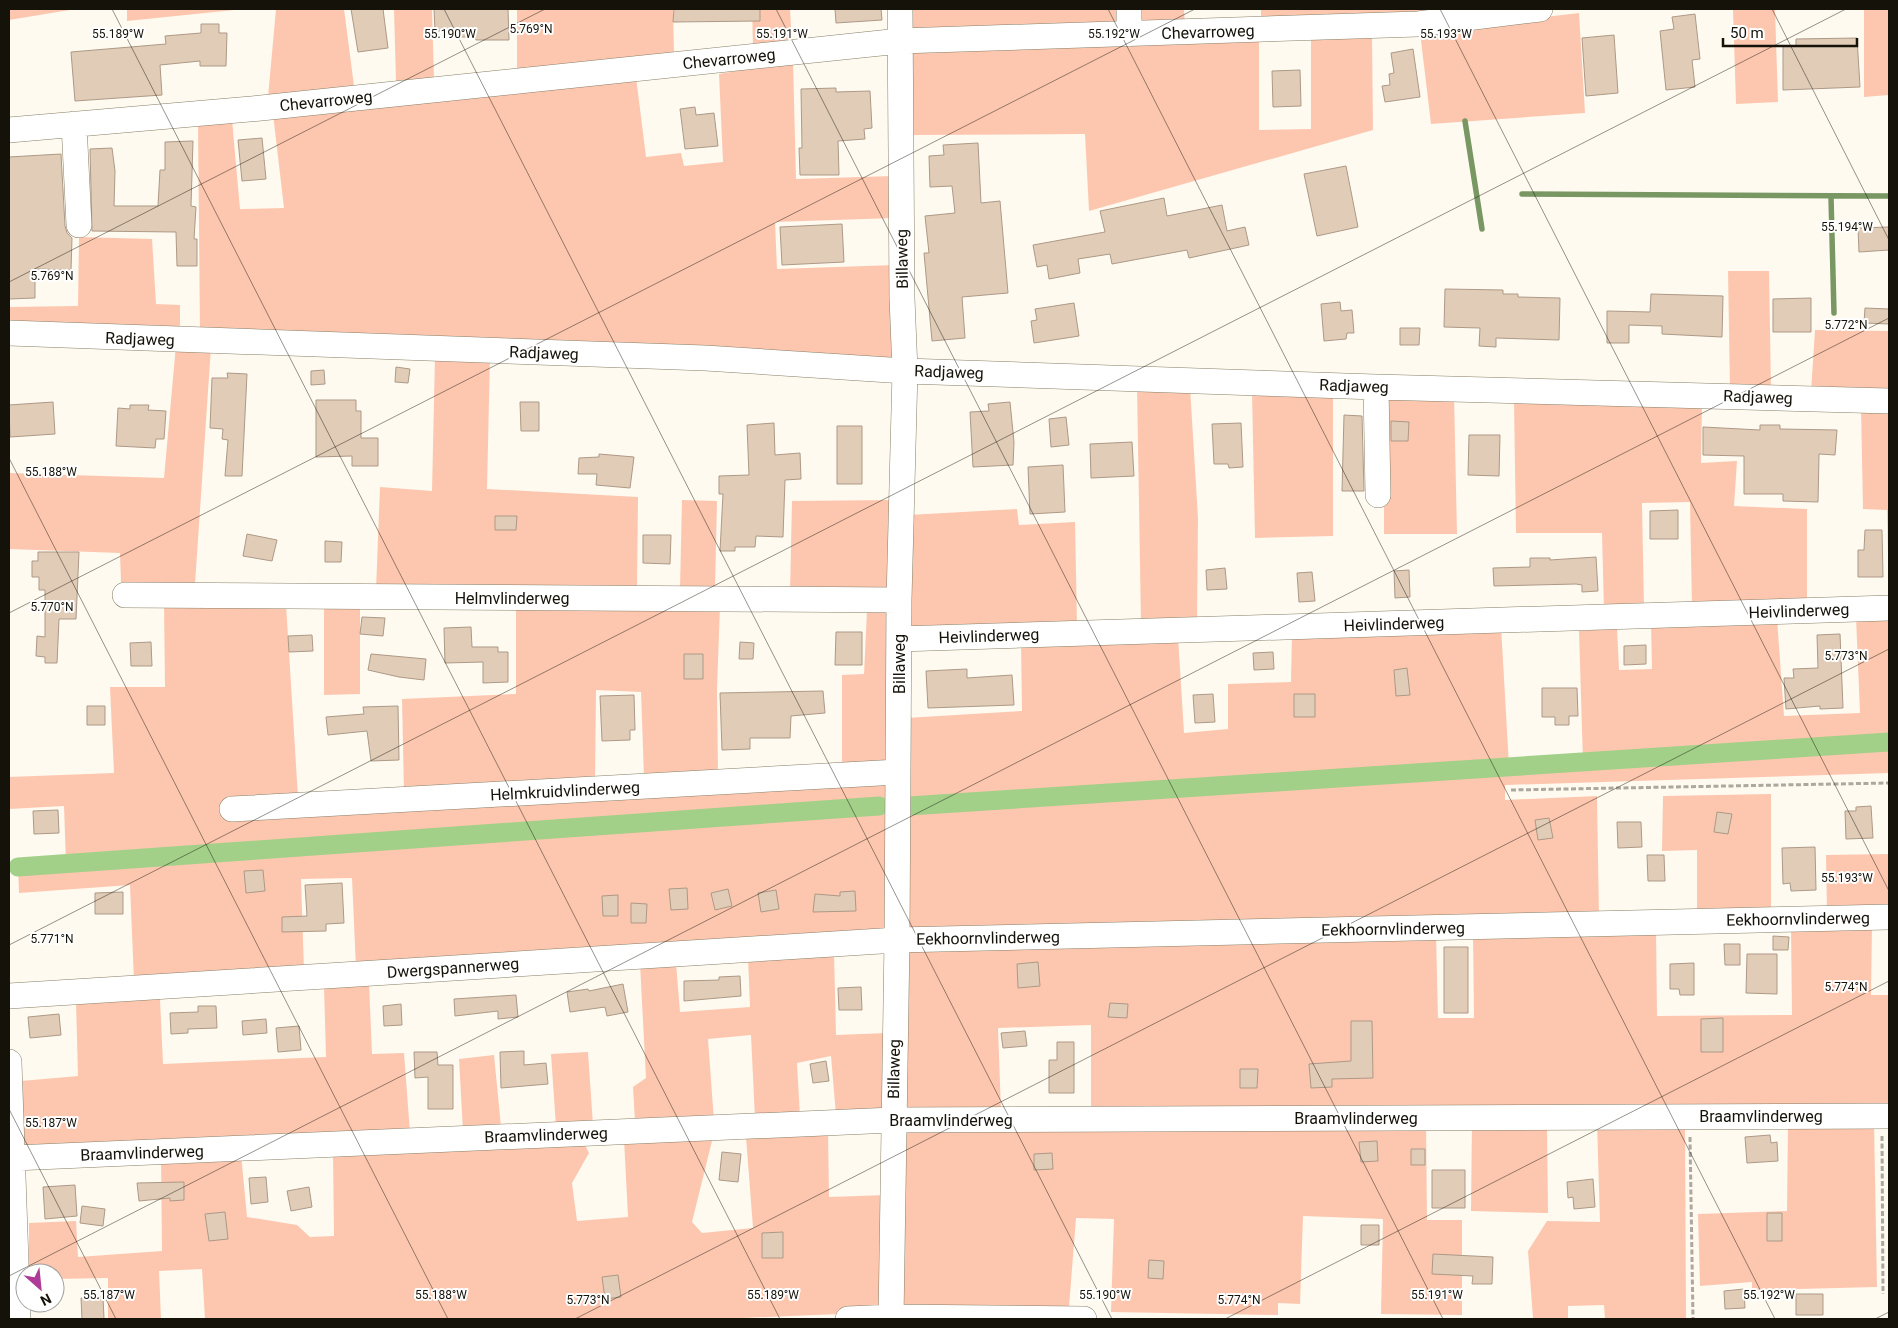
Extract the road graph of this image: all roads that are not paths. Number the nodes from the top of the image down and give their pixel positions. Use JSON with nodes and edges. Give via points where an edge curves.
{"nodes":[{"id":1,"x":900,"y":9,"type":"edge"},
{"id":2,"x":1129,"y":9,"type":"edge"},
{"id":3,"x":1540,"y":9,"type":"edge"},
{"id":4,"x":1129,"y":34,"type":"junction"},
{"id":5,"x":900,"y":41,"type":"junction"},
{"id":6,"x":74,"y":124,"type":"junction"},
{"id":7,"x":9,"y":130,"type":"edge"},
{"id":8,"x":78,"y":226,"type":"dead end"},
{"id":9,"x":9,"y":333,"type":"edge"},
{"id":10,"x":905,"y":371,"type":"junction"},
{"id":11,"x":1376,"y":387,"type":"junction"},
{"id":12,"x":1889,"y":401,"type":"edge"},
{"id":13,"x":1378,"y":495,"type":"dead end"},
{"id":14,"x":125,"y":595,"type":"dead end"},
{"id":15,"x":899,"y":600,"type":"junction"},
{"id":16,"x":1889,"y":608,"type":"edge"},
{"id":17,"x":899,"y":639,"type":"junction"},
{"id":18,"x":898,"y":772,"type":"junction"},
{"id":19,"x":232,"y":809,"type":"dead end"},
{"id":20,"x":1889,"y":917,"type":"edge"},
{"id":21,"x":897,"y":940,"type":"junction"},
{"id":22,"x":9,"y":996,"type":"edge"},
{"id":23,"x":9,"y":1062,"type":"edge"},
{"id":24,"x":1885,"y":1116,"type":"edge"},
{"id":25,"x":893,"y":1120,"type":"junction"},
{"id":26,"x":12,"y":1155,"type":"edge"},
{"id":27,"x":891,"y":1318,"type":"edge"},
{"id":28,"x":18,"y":1319,"type":"edge"},
{"id":29,"x":848,"y":1319,"type":"edge"},
{"id":30,"x":1084,"y":1319,"type":"edge"}],
"edges":[{"from":1,"to":5,"type":"street","name":"Billaweg"},
{"from":2,"to":4,"type":"street"},
{"from":3,"to":4,"type":"street","name":"Chevarroweg","via":[[1418,24]]},
{"from":4,"to":5,"type":"street","name":"Chevarroweg"},
{"from":5,"to":6,"type":"street","name":"Chevarroweg","via":[[261,108]]},
{"from":5,"to":10,"type":"street","name":"Billaweg"},
{"from":6,"to":7,"type":"street","name":"Chevarroweg"},
{"from":6,"to":8,"type":"street"},
{"from":9,"to":10,"type":"street","name":"Radjaweg","via":[[705,358]]},
{"from":10,"to":11,"type":"street","name":"Radjaweg"},
{"from":10,"to":15,"type":"street","name":"Billaweg"},
{"from":11,"to":12,"type":"street","name":"Radjaweg"},
{"from":11,"to":13,"type":"street"},
{"from":14,"to":15,"type":"street","name":"Helmvlinderweg"},
{"from":15,"to":17,"type":"street","name":"Billaweg"},
{"from":16,"to":17,"type":"street","name":"Heivlinderweg"},
{"from":17,"to":18,"type":"street","name":"Billaweg"},
{"from":18,"to":19,"type":"street","name":"Helmkruidvlinderweg"},
{"from":18,"to":21,"type":"street","name":"Billaweg"},
{"from":20,"to":21,"type":"street","name":"Eekhoornvlinderweg"},
{"from":21,"to":22,"type":"street","name":"Dwergspannerweg"},
{"from":21,"to":25,"type":"street","name":"Billaweg"},
{"from":23,"to":26,"type":"street"},
{"from":24,"to":25,"type":"street","name":"Braamvlinderweg"},
{"from":25,"to":26,"type":"street","name":"Braamvlinderweg"},
{"from":25,"to":27,"type":"street","name":"Billaweg"},
{"from":26,"to":28,"type":"street"},
{"from":27,"to":29,"type":"street"},
{"from":27,"to":30,"type":"street"}]}
